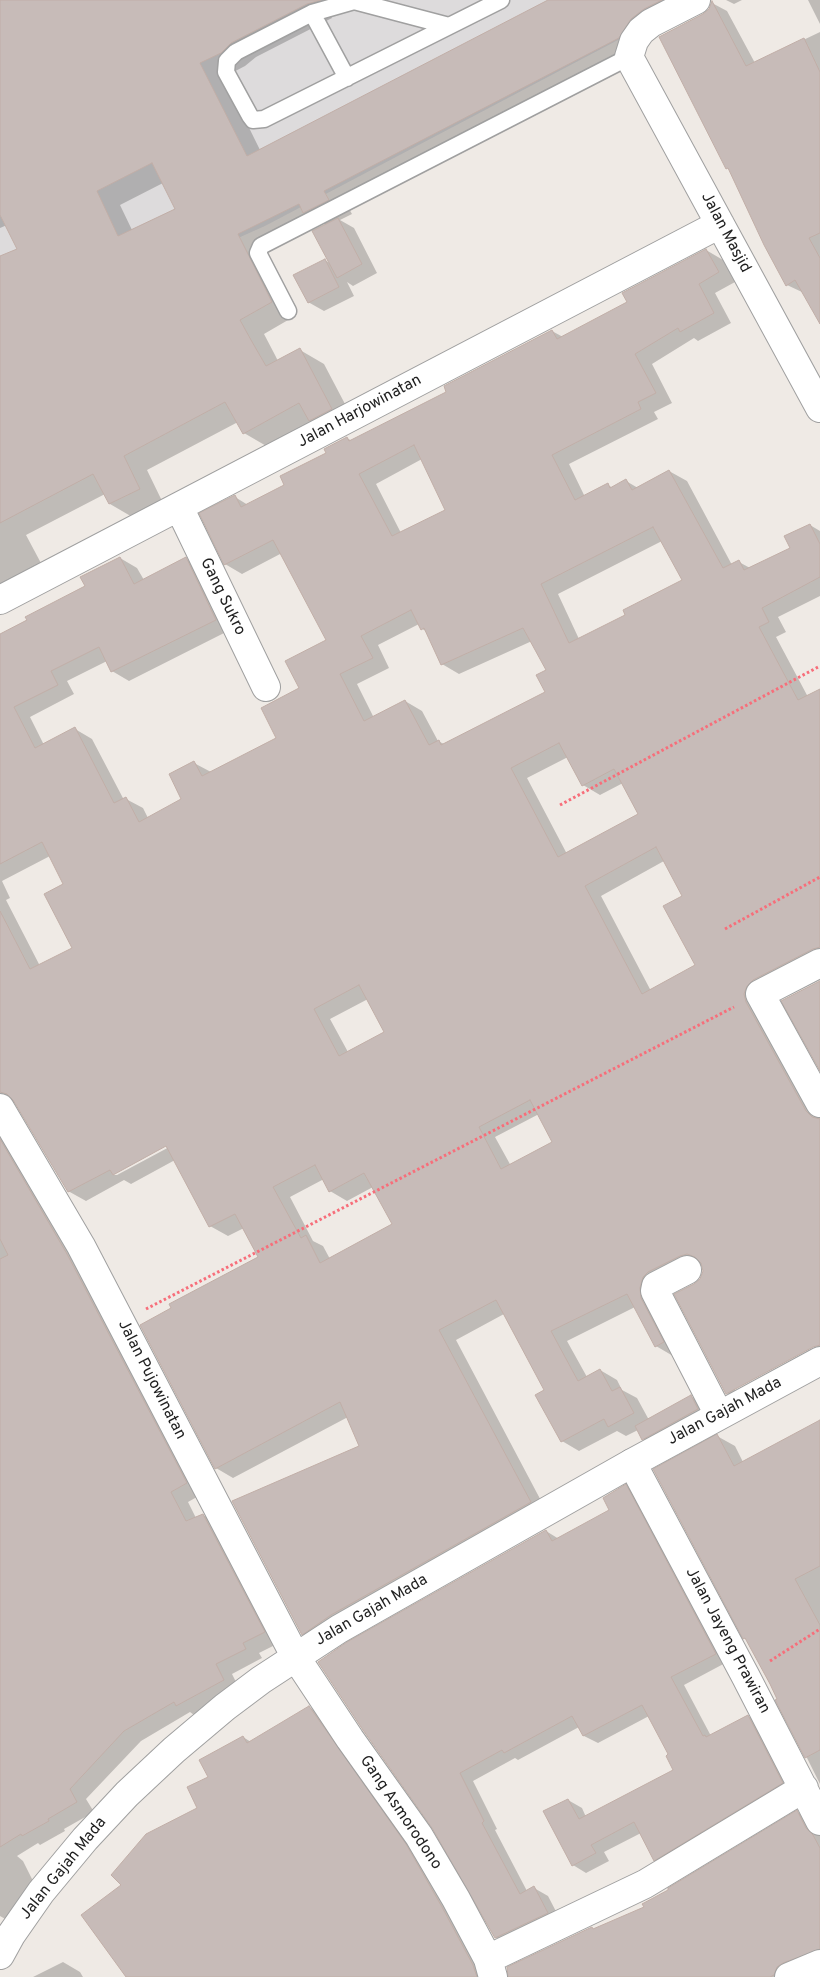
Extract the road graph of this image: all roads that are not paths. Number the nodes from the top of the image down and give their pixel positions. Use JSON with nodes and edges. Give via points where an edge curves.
{"nodes":[{"id":1,"x":354,"y":0,"type":"edge"},
{"id":2,"x":501,"y":0,"type":"edge"},
{"id":3,"x":696,"y":0,"type":"edge"},
{"id":4,"x":312,"y":13,"type":"junction"},
{"id":5,"x":449,"y":26,"type":"junction"},
{"id":6,"x":630,"y":57,"type":"junction"},
{"id":7,"x":347,"y":78,"type":"junction"},
{"id":8,"x":720,"y":224,"type":"junction"},
{"id":9,"x":288,"y":311,"type":"dead end"},
{"id":10,"x":820,"y":408,"type":"edge"},
{"id":11,"x":179,"y":507,"type":"junction"},
{"id":12,"x":0,"y":600,"type":"edge"},
{"id":13,"x":266,"y":686,"type":"dead end"},
{"id":14,"x":820,"y":963,"type":"edge"},
{"id":15,"x":820,"y":1103,"type":"edge"},
{"id":16,"x":0,"y":1108,"type":"edge"},
{"id":17,"x":687,"y":1270,"type":"dead end"},
{"id":18,"x":820,"y":1361,"type":"edge"},
{"id":19,"x":719,"y":1416,"type":"junction"},
{"id":20,"x":632,"y":1463,"type":"junction"},
{"id":21,"x":296,"y":1656,"type":"junction"},
{"id":22,"x":804,"y":1788,"type":"junction"},
{"id":23,"x":820,"y":1821,"type":"edge"},
{"id":24,"x":0,"y":1955,"type":"edge"},
{"id":25,"x":820,"y":1964,"type":"edge"},
{"id":26,"x":491,"y":1968,"type":"edge"},
{"id":27,"x":789,"y":1977,"type":"edge"}],
"edges":[{"from":1,"to":4,"type":"lane"},
{"from":1,"to":5,"type":"lane"},
{"from":2,"to":5,"type":"lane"},
{"from":3,"to":6,"type":"street","via":[[641,31],[634,41]]},
{"from":4,"to":7,"type":"lane"},
{"from":4,"to":7,"type":"lane","via":[[230,56],[226,72],[234,87],[250,116],[264,120]]},
{"from":5,"to":7,"type":"lane"},
{"from":6,"to":8,"type":"street","name":"Jalan Masjid"},
{"from":6,"to":9,"type":"lane","via":[[261,246],[258,253]]},
{"from":8,"to":10,"type":"street","name":"Jalan Masjid"},
{"from":8,"to":11,"type":"street","name":"Jalan Harjowinatan"},
{"from":11,"to":12,"type":"street","name":"Jalan Harjowinatan"},
{"from":11,"to":13,"type":"street","name":"Gang Sukro"},
{"from":14,"to":15,"type":"street","via":[[760,994]]},
{"from":16,"to":21,"type":"street","name":"Jalan Pujowinatan","via":[[81,1246]]},
{"from":17,"to":19,"type":"street","via":[[656,1286],[655,1291]]},
{"from":18,"to":19,"type":"street","name":"Jalan Gajah Mada"},
{"from":19,"to":20,"type":"street","name":"Jalan Gajah Mada"},
{"from":20,"to":21,"type":"street","name":"Jalan Gajah Mada"},
{"from":20,"to":22,"type":"street","name":"Jalan Jayeng Prawiran"},
{"from":21,"to":24,"type":"street","name":"Jalan Gajah Mada","via":[[225,1707],[127,1794],[41,1892]]},
{"from":21,"to":26,"type":"street","name":"Gang Asmorodono","via":[[419,1836]]},
{"from":22,"to":23,"type":"street","name":"Jalan Jayeng Prawiran"},
{"from":22,"to":26,"type":"street","via":[[645,1884]]},
{"from":25,"to":27,"type":"street"}]}
